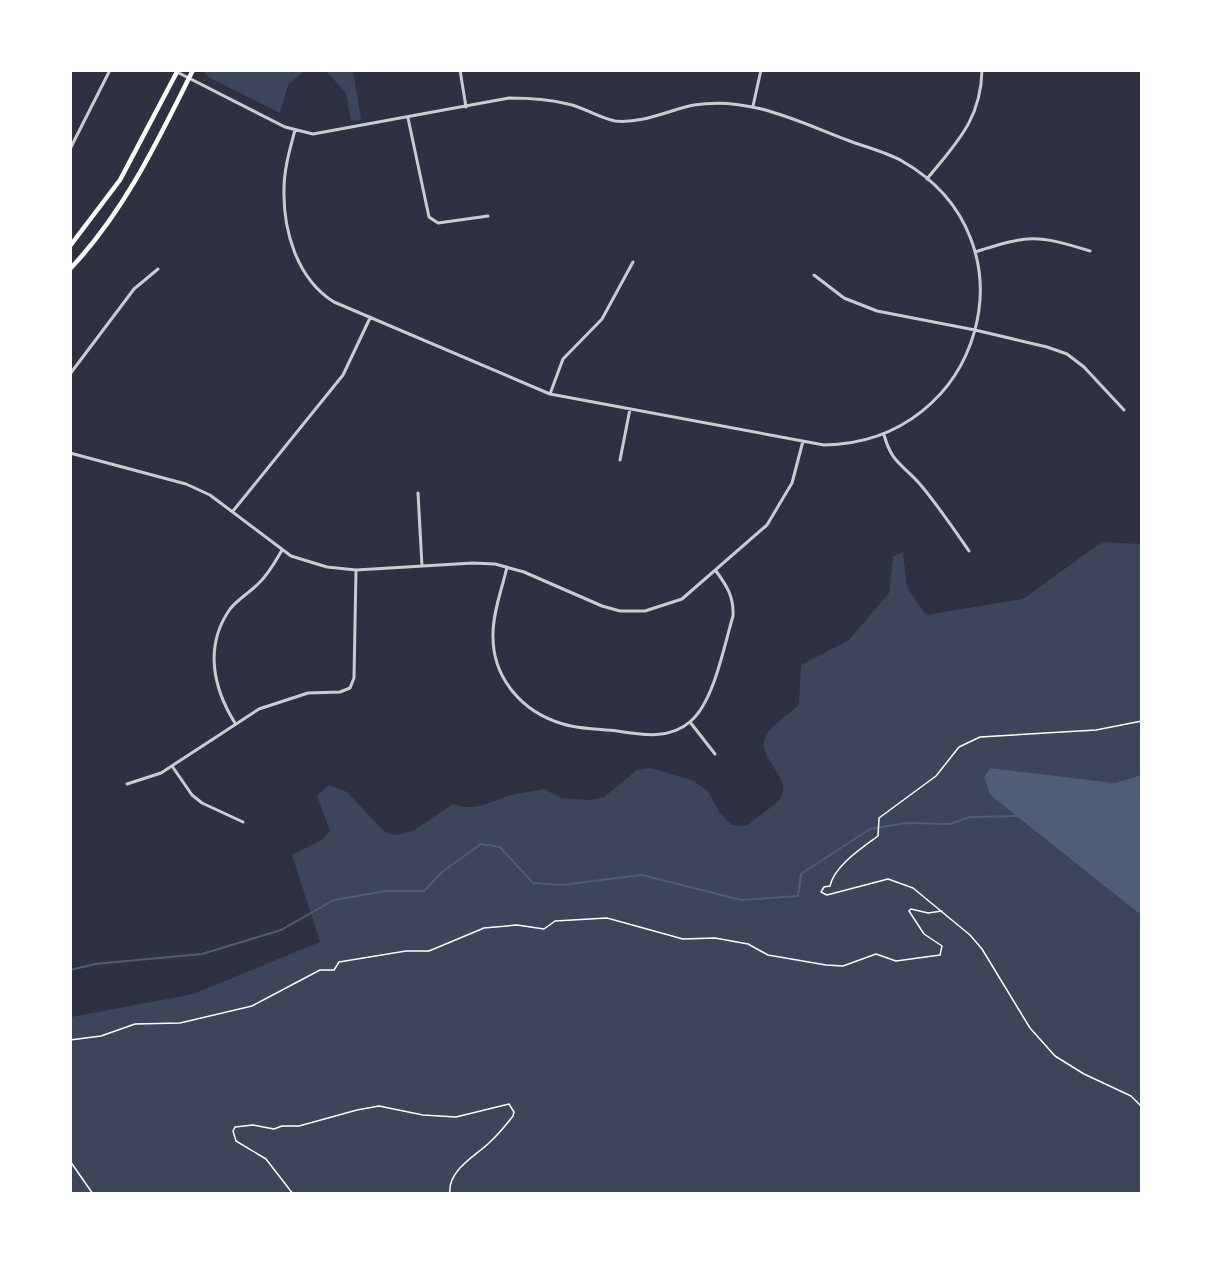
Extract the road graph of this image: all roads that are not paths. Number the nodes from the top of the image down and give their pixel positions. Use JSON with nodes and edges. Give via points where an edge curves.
{"nodes":[{"id":1,"x":110,"y":70,"type":"edge"},
{"id":2,"x":193,"y":70,"type":"edge"},
{"id":3,"x":460,"y":70,"type":"edge"},
{"id":4,"x":761,"y":70,"type":"edge"},
{"id":5,"x":982,"y":70,"type":"edge"},
{"id":6,"x":177,"y":71,"type":"edge"},
{"id":7,"x":189,"y":78,"type":"junction"},
{"id":8,"x":753,"y":106,"type":"junction"},
{"id":9,"x":466,"y":107,"type":"junction"},
{"id":10,"x":408,"y":118,"type":"junction"},
{"id":11,"x":295,"y":130,"type":"junction"},
{"id":12,"x":70,"y":149,"type":"edge"},
{"id":13,"x":927,"y":179,"type":"junction"},
{"id":14,"x":488,"y":216,"type":"dead end"},
{"id":15,"x":70,"y":246,"type":"edge"},
{"id":16,"x":1090,"y":251,"type":"dead end"},
{"id":17,"x":975,"y":252,"type":"junction"},
{"id":18,"x":633,"y":261,"type":"dead end"},
{"id":19,"x":70,"y":269,"type":"edge"},
{"id":20,"x":158,"y":270,"type":"dead end"},
{"id":21,"x":814,"y":274,"type":"dead end"},
{"id":22,"x":370,"y":318,"type":"junction"},
{"id":23,"x":975,"y":330,"type":"junction"},
{"id":24,"x":70,"y":374,"type":"edge"},
{"id":25,"x":550,"y":393,"type":"junction"},
{"id":26,"x":630,"y":409,"type":"junction"},
{"id":27,"x":1124,"y":410,"type":"dead end"},
{"id":28,"x":884,"y":435,"type":"junction"},
{"id":29,"x":803,"y":441,"type":"junction"},
{"id":30,"x":70,"y":453,"type":"edge"},
{"id":31,"x":620,"y":460,"type":"dead end"},
{"id":32,"x":418,"y":493,"type":"dead end"},
{"id":33,"x":233,"y":512,"type":"junction"},
{"id":34,"x":282,"y":550,"type":"junction"},
{"id":35,"x":969,"y":551,"type":"dead end"},
{"id":36,"x":422,"y":566,"type":"junction"},
{"id":37,"x":507,"y":567,"type":"junction"},
{"id":38,"x":356,"y":570,"type":"junction"},
{"id":39,"x":716,"y":571,"type":"junction"},
{"id":40,"x":690,"y":722,"type":"junction"},
{"id":41,"x":236,"y":724,"type":"junction"},
{"id":42,"x":715,"y":754,"type":"dead end"},
{"id":43,"x":172,"y":766,"type":"junction"},
{"id":44,"x":127,"y":784,"type":"dead end"},
{"id":45,"x":243,"y":822,"type":"dead end"}],
"edges":[{"from":1,"to":12,"type":"street"},
{"from":2,"to":7,"type":"main road"},
{"from":3,"to":9,"type":"street"},
{"from":4,"to":8,"type":"street"},
{"from":5,"to":13,"type":"street","via":[[980,98],[967,129]]},
{"from":6,"to":7,"type":"street"},
{"from":6,"to":15,"type":"main road","via":[[120,180]]},
{"from":7,"to":11,"type":"street"},
{"from":7,"to":19,"type":"main road","via":[[112,219]]},
{"from":8,"to":9,"type":"street","via":[[693,106],[641,119],[614,121],[568,104],[539,99],[509,98]]},
{"from":8,"to":13,"type":"street","via":[[901,161]]},
{"from":9,"to":10,"type":"street"},
{"from":10,"to":11,"type":"street","via":[[328,134]]},
{"from":10,"to":14,"type":"street","via":[[429,217],[438,224]]},
{"from":11,"to":22,"type":"street","via":[[286,162],[284,190],[288,227],[299,263],[321,294]]},
{"from":13,"to":17,"type":"street","via":[[961,219]]},
{"from":16,"to":17,"type":"street","via":[[1040,237],[1019,238]]},
{"from":17,"to":23,"type":"street","via":[[981,289]]},
{"from":18,"to":25,"type":"street","via":[[602,319],[563,359]]},
{"from":20,"to":24,"type":"street","via":[[134,289]]},
{"from":21,"to":23,"type":"street","via":[[856,304]]},
{"from":22,"to":25,"type":"street"},
{"from":22,"to":33,"type":"street","via":[[343,375]]},
{"from":23,"to":27,"type":"street","via":[[1067,354]]},
{"from":23,"to":28,"type":"street","via":[[963,364],[944,392],[915,418]]},
{"from":25,"to":26,"type":"street"},
{"from":26,"to":29,"type":"street"},
{"from":26,"to":31,"type":"street"},
{"from":28,"to":29,"type":"street","via":[[845,445]]},
{"from":28,"to":35,"type":"street","via":[[899,466],[918,482]]},
{"from":29,"to":39,"type":"street","via":[[786,497],[767,525]]},
{"from":30,"to":33,"type":"street","via":[[186,484]]},
{"from":32,"to":36,"type":"street"},
{"from":33,"to":34,"type":"street"},
{"from":34,"to":38,"type":"street","via":[[327,567]]},
{"from":34,"to":41,"type":"street","via":[[267,575],[230,610],[214,651],[215,681]]},
{"from":36,"to":37,"type":"street","via":[[473,563]]},
{"from":36,"to":38,"type":"street"},
{"from":37,"to":39,"type":"street","via":[[620,611],[645,611],[673,603]]},
{"from":37,"to":40,"type":"street","via":[[493,635],[501,674],[519,701],[541,716],[576,726],[659,735]]},
{"from":38,"to":41,"type":"street","via":[[354,678],[350,688],[283,699]]},
{"from":39,"to":40,"type":"street","via":[[729,589],[733,616],[706,700]]},
{"from":40,"to":42,"type":"street"},
{"from":41,"to":43,"type":"street"},
{"from":43,"to":44,"type":"street"},
{"from":43,"to":45,"type":"street","via":[[197,799]]}]}
